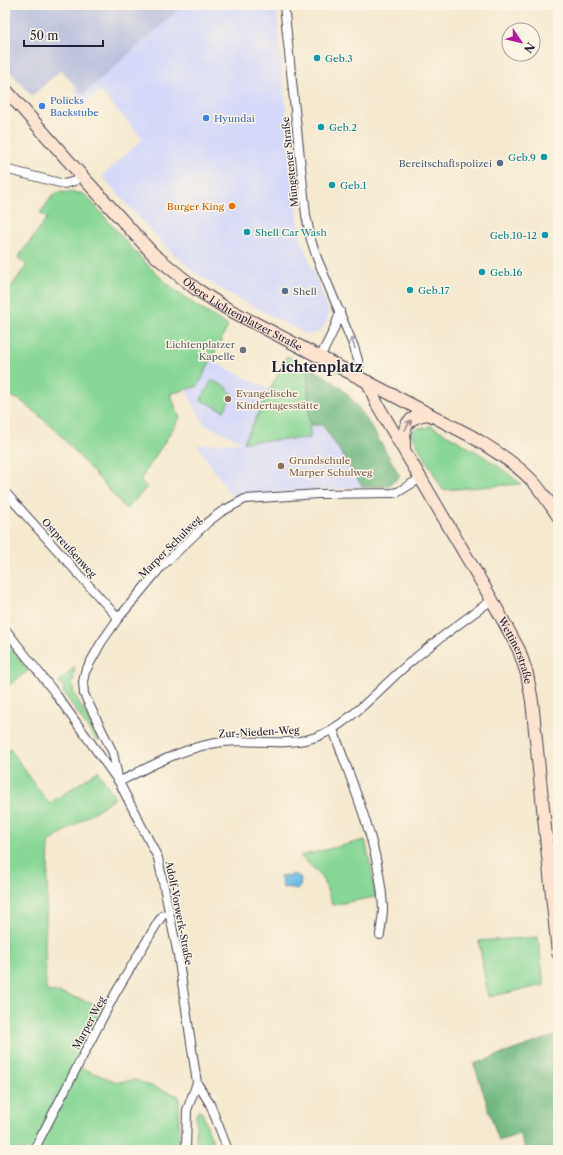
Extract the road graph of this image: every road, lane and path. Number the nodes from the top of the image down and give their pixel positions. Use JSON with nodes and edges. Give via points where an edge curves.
{"nodes":[{"id":1,"x":284,"y":5,"type":"edge"},
{"id":2,"x":5,"y":89,"type":"edge"},
{"id":3,"x":5,"y":169,"type":"edge"},
{"id":4,"x":81,"y":175,"type":"junction"},
{"id":5,"x":340,"y":311,"type":"junction"},
{"id":6,"x":320,"y":357,"type":"junction"},
{"id":7,"x":363,"y":380,"type":"junction"},
{"id":8,"x":429,"y":414,"type":"junction"},
{"id":9,"x":404,"y":449,"type":"junction"},
{"id":10,"x":422,"y":478,"type":"junction"},
{"id":11,"x":5,"y":492,"type":"edge"},
{"id":12,"x":558,"y":516,"type":"edge"},
{"id":13,"x":492,"y":600,"type":"junction"},
{"id":14,"x":118,"y":618,"type":"junction"},
{"id":15,"x":5,"y":629,"type":"edge"},
{"id":16,"x":333,"y":730,"type":"junction"},
{"id":17,"x":119,"y":782,"type":"junction"},
{"id":18,"x":169,"y":913,"type":"junction"},
{"id":19,"x":380,"y":935,"type":"dead end"},
{"id":20,"x":558,"y":953,"type":"edge"},
{"id":21,"x":197,"y":1083,"type":"junction"},
{"id":22,"x":34,"y":1150,"type":"edge"},
{"id":23,"x":186,"y":1150,"type":"edge"},
{"id":24,"x":228,"y":1150,"type":"edge"}],
"edges":[{"from":1,"to":5,"type":"street","name":"Müngstener Straße","via":[[306,215],[317,258]]},
{"from":2,"to":4,"type":"main road","name":"Obere Lichtenplatzer Straße"},
{"from":3,"to":4,"type":"street","via":[[64,184],[75,181]]},
{"from":4,"to":6,"type":"main road","name":"Obere Lichtenplatzer Straße","via":[[153,254],[196,288],[226,308]]},
{"from":5,"to":6,"type":"street","via":[[335,328]]},
{"from":7,"to":5,"type":"street","name":"Müngstener Straße","one_way":true},
{"from":6,"to":7,"type":"main road","name":"Obere Lichtenplatzer Straße"},
{"from":7,"to":8,"type":"main road","name":"Obere Lichtenplatzer Straße"},
{"from":7,"to":9,"type":"main road","name":"Wettinerstraße"},
{"from":9,"to":8,"type":"main road","one_way":true,"via":[[403,433],[409,421],[419,415]]},
{"from":8,"to":12,"type":"main road","name":"Obere Lichtenplatzer Straße","via":[[506,458],[534,483]]},
{"from":9,"to":10,"type":"main road","name":"Wettinerstraße"},
{"from":10,"to":13,"type":"main road","name":"Wettinerstraße"},
{"from":10,"to":14,"type":"street","name":"Marper Schulweg","via":[[392,493],[318,494],[245,500],[221,512],[201,528],[161,567]]},
{"from":11,"to":14,"type":"street","name":"Ostpreußenweg"},
{"from":13,"to":16,"type":"street","name":"Zur-Nieden-Weg","via":[[410,663]]},
{"from":13,"to":20,"type":"main road","name":"Wettinerstraße","via":[[519,650],[527,674]]},
{"from":14,"to":17,"type":"street","name":"Marper Schulweg","via":[[85,672],[83,682],[84,694],[113,753]]},
{"from":15,"to":17,"type":"street","name":"Adolf-Vorwerk-Straße"},
{"from":16,"to":17,"type":"street","name":"Zur-Nieden-Weg","via":[[297,741],[245,740],[199,747],[178,753]]},
{"from":16,"to":19,"type":"street","via":[[374,853],[381,887]]},
{"from":17,"to":18,"type":"street","name":"Adolf-Vorwerk-Straße","via":[[158,858]]},
{"from":18,"to":21,"type":"street","name":"Adolf-Vorwerk-Straße","via":[[178,955]]},
{"from":18,"to":22,"type":"street","name":"Marper Weg","via":[[163,915],[158,922],[116,992]]},
{"from":21,"to":23,"type":"street","name":"Adolf-Vorwerk-Straße","via":[[187,1110]]},
{"from":21,"to":24,"type":"street","via":[[210,1104]]}]}
